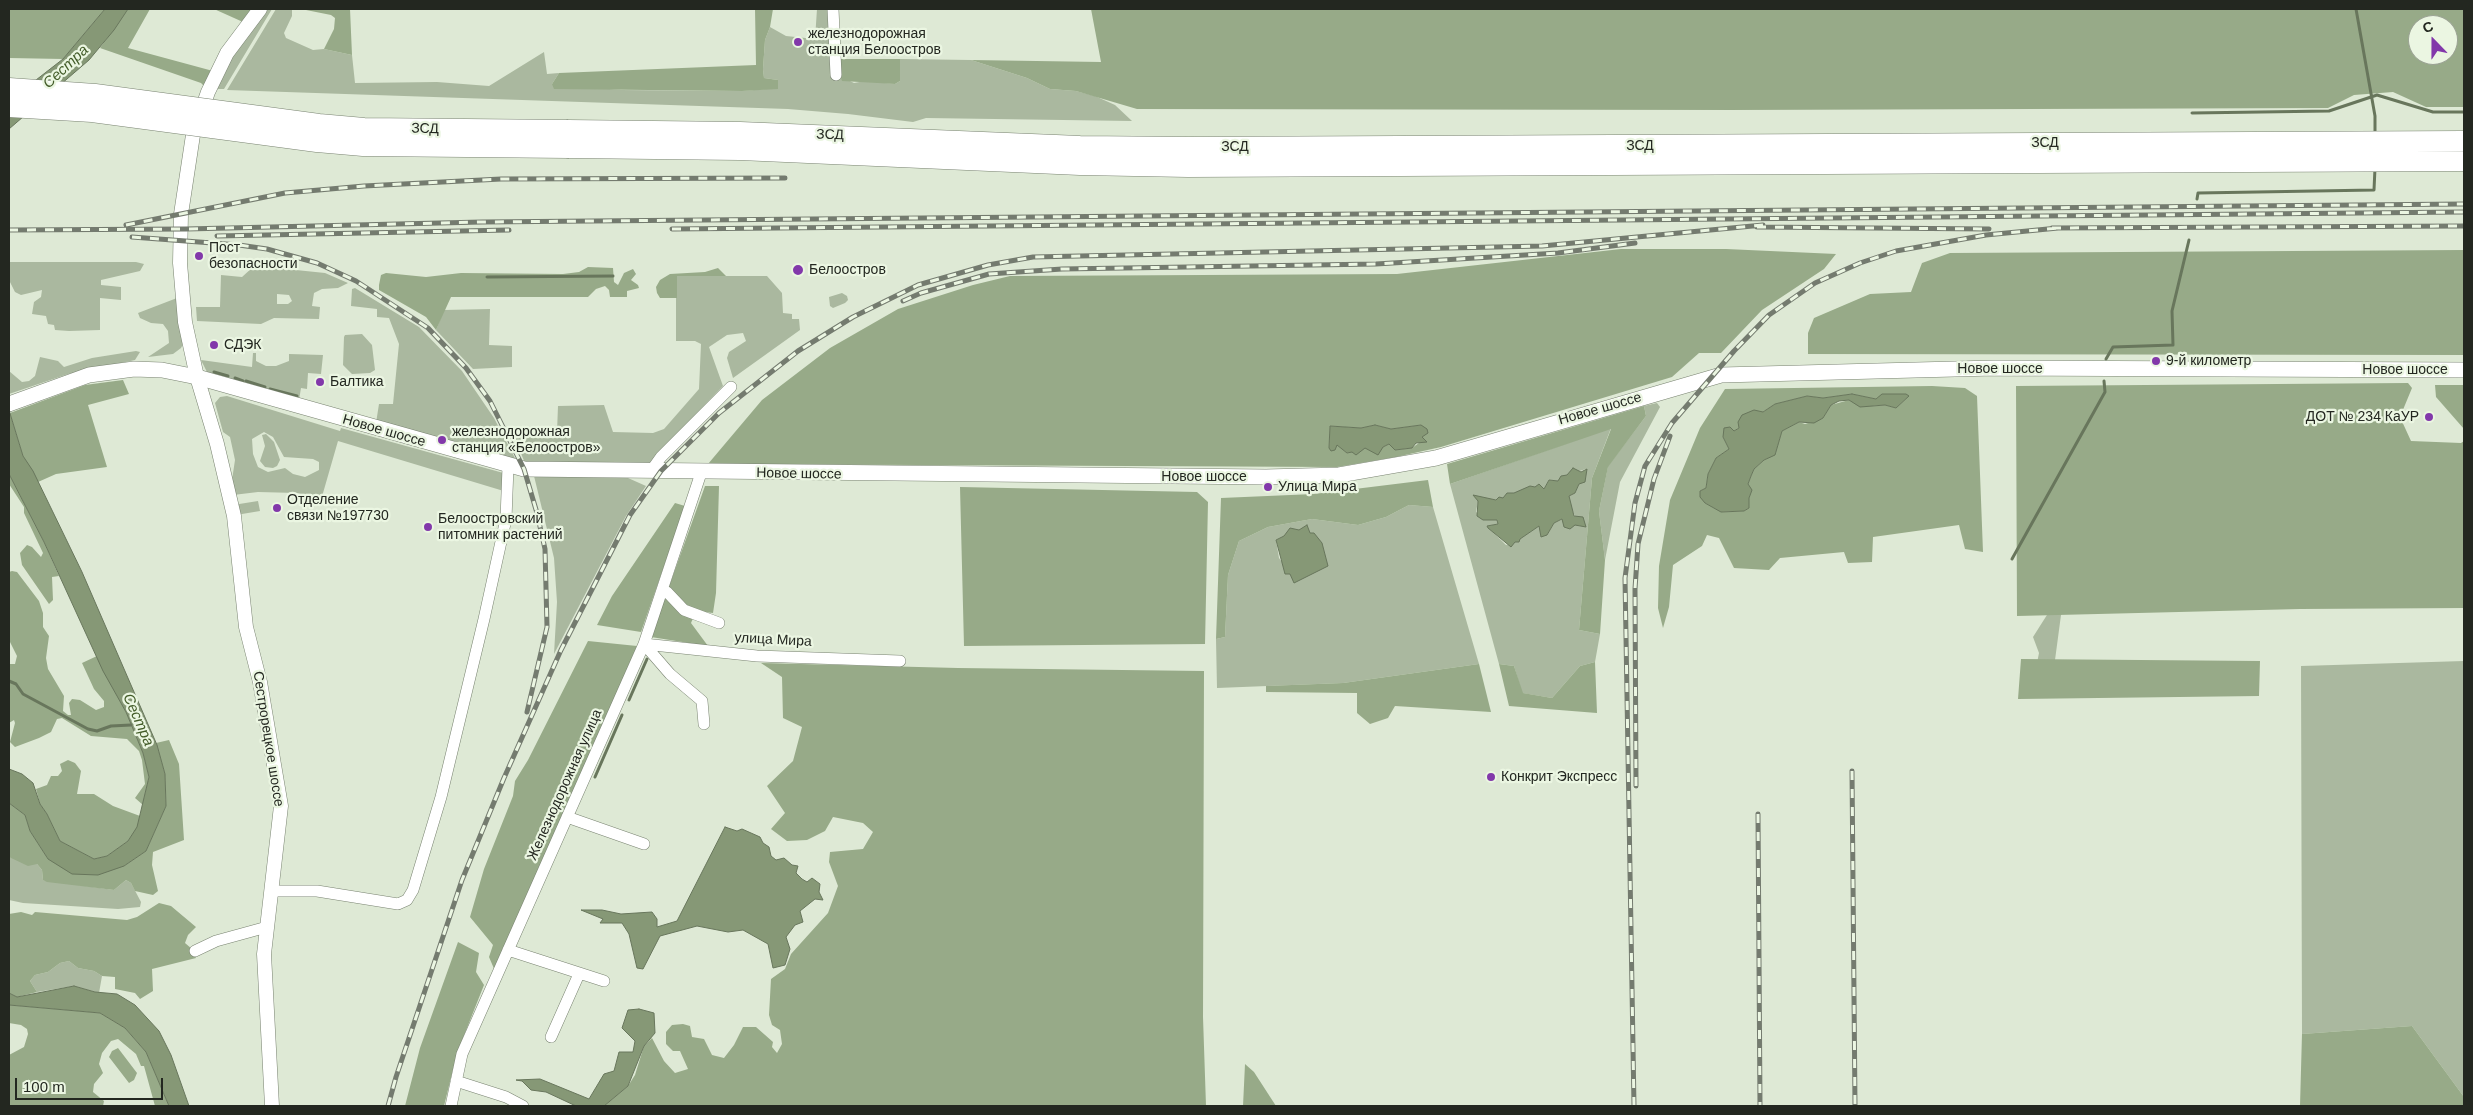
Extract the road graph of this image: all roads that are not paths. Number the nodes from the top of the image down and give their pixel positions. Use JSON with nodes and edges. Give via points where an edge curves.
{"nodes":[{"id":1,"x":260,"y":9,"type":"edge"},
{"id":2,"x":834,"y":9,"type":"edge"},
{"id":3,"x":836,"y":75,"type":"dead end"},
{"id":4,"x":9,"y":88,"type":"edge"},
{"id":5,"x":9,"y":107,"type":"edge"},
{"id":6,"x":569,"y":139,"type":"junction"},
{"id":7,"x":2464,"y":141,"type":"edge"},
{"id":8,"x":2375,"y":151,"type":"junction"},
{"id":9,"x":2464,"y":161,"type":"edge"},
{"id":10,"x":2464,"y":370,"type":"edge"},
{"id":11,"x":197,"y":377,"type":"junction"},
{"id":12,"x":731,"y":387,"type":"dead end"},
{"id":13,"x":9,"y":404,"type":"edge"},
{"id":14,"x":508,"y":467,"type":"junction"},
{"id":15,"x":652,"y":471,"type":"junction"},
{"id":16,"x":701,"y":473,"type":"junction"},
{"id":17,"x":662,"y":590,"type":"junction"},
{"id":18,"x":719,"y":623,"type":"dead end"},
{"id":19,"x":644,"y":644,"type":"junction"},
{"id":20,"x":900,"y":661,"type":"dead end"},
{"id":21,"x":704,"y":724,"type":"dead end"},
{"id":22,"x":567,"y":817,"type":"junction"},
{"id":23,"x":644,"y":844,"type":"dead end"},
{"id":24,"x":271,"y":891,"type":"junction"},
{"id":25,"x":267,"y":927,"type":"junction"},
{"id":26,"x":508,"y":950,"type":"junction"},
{"id":27,"x":195,"y":951,"type":"dead end"},
{"id":28,"x":579,"y":974,"type":"junction"},
{"id":29,"x":604,"y":981,"type":"dead end"},
{"id":30,"x":551,"y":1037,"type":"dead end"},
{"id":31,"x":456,"y":1081,"type":"junction"},
{"id":32,"x":272,"y":1106,"type":"edge"},
{"id":33,"x":450,"y":1106,"type":"edge"},
{"id":34,"x":523,"y":1106,"type":"edge"}],
"edges":[{"from":1,"to":11,"type":"street","name":"Сестрорецкое шоссе","via":[[227,53],[209,91],[189,158],[181,214],[180,263],[185,322]]},
{"from":2,"to":3,"type":"street"},
{"from":4,"to":6,"type":"highway","name":"ЗСД","bridge":true,"via":[[95,94],[319,124]]},
{"from":5,"to":6,"type":"highway","name":"ЗСД","bridge":true,"via":[[92,112],[363,146]]},
{"from":6,"to":8,"type":"highway","name":"ЗСД","via":[[750,132],[1080,146]]},
{"from":7,"to":8,"type":"highway","name":"ЗСД"},
{"from":8,"to":9,"type":"highway","name":"ЗСД"},
{"from":10,"to":16,"type":"main road","name":"Новое шоссе","via":[[1994,368],[1721,375],[1436,458],[1339,475],[1212,478]]},
{"from":11,"to":13,"type":"main road","name":"Новое шоссе","via":[[162,370],[134,369],[89,375]]},
{"from":11,"to":14,"type":"main road","name":"Новое шоссе"},
{"from":11,"to":24,"type":"street","name":"Сестрорецкое шоссе","via":[[218,444],[234,516],[246,627],[260,682],[281,806]]},
{"from":12,"to":15,"type":"street","via":[[661,457]]},
{"from":14,"to":15,"type":"main road","name":"Новое шоссе","via":[[524,470]]},
{"from":14,"to":24,"type":"street","via":[[506,519],[443,791],[413,890],[407,900],[398,904],[317,891]]},
{"from":15,"to":16,"type":"main road","name":"Новое шоссе"},
{"from":16,"to":17,"type":"street","name":"Железнодорожная улица"},
{"from":17,"to":18,"type":"street","via":[[684,610]]},
{"from":17,"to":19,"type":"street","name":"Железнодорожная улица"},
{"from":19,"to":20,"type":"street","name":"улица Мира","via":[[757,656]]},
{"from":19,"to":21,"type":"street","via":[[670,674],[702,701]]},
{"from":19,"to":22,"type":"street","name":"Железнодорожная улица"},
{"from":22,"to":23,"type":"street"},
{"from":22,"to":26,"type":"street","name":"Железнодорожная улица"},
{"from":24,"to":25,"type":"street","name":"Сестрорецкое шоссе"},
{"from":25,"to":27,"type":"street","via":[[216,941]]},
{"from":25,"to":32,"type":"street","name":"Сестрорецкое шоссе","via":[[264,954]]},
{"from":26,"to":28,"type":"street"},
{"from":26,"to":31,"type":"street","name":"Железнодорожная улица","via":[[462,1054]]},
{"from":28,"to":29,"type":"street"},
{"from":28,"to":30,"type":"street"},
{"from":31,"to":33,"type":"street","name":"Железнодорожная улица"},
{"from":31,"to":34,"type":"street"}]}
